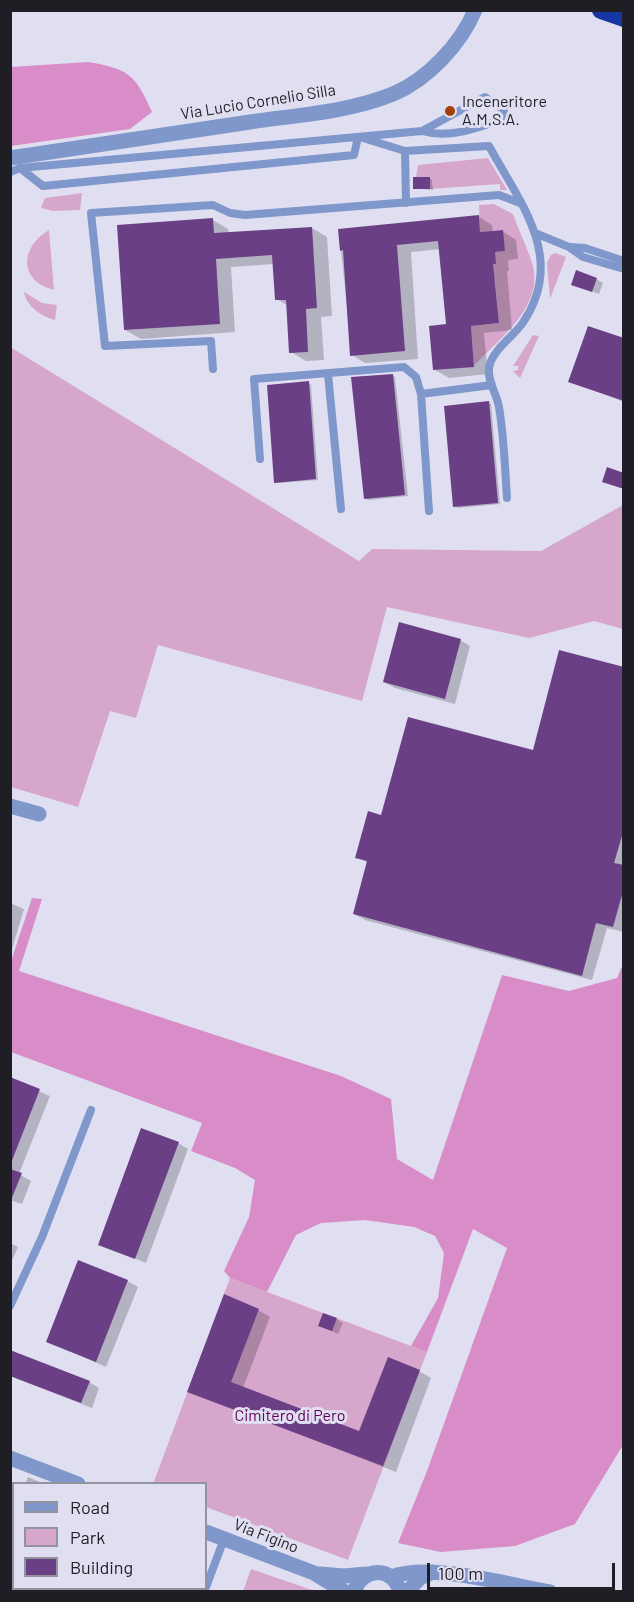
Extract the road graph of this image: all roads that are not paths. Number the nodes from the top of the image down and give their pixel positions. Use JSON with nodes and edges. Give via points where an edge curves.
{"nodes":[{"id":1,"x":601,"y":10,"type":"edge"},
{"id":2,"x":474,"y":12,"type":"edge"},
{"id":3,"x":624,"y":18,"type":"edge"},
{"id":4,"x":422,"y":131,"type":"junction"},
{"id":5,"x":358,"y":136,"type":"junction"},
{"id":6,"x":405,"y":151,"type":"junction"},
{"id":7,"x":15,"y":163,"type":"edge"},
{"id":8,"x":10,"y":172,"type":"edge"},
{"id":9,"x":406,"y":203,"type":"junction"},
{"id":10,"x":520,"y":203,"type":"junction"},
{"id":11,"x":535,"y":233,"type":"junction"},
{"id":12,"x":568,"y":247,"type":"junction"},
{"id":13,"x":624,"y":261,"type":"edge"},
{"id":14,"x":624,"y":269,"type":"edge"},
{"id":15,"x":213,"y":369,"type":"dead end"},
{"id":16,"x":328,"y":374,"type":"junction"},
{"id":17,"x":492,"y":385,"type":"junction"},
{"id":18,"x":421,"y":394,"type":"junction"},
{"id":19,"x":260,"y":459,"type":"dead end"},
{"id":20,"x":507,"y":498,"type":"dead end"},
{"id":21,"x":341,"y":509,"type":"dead end"},
{"id":22,"x":429,"y":511,"type":"dead end"},
{"id":23,"x":10,"y":806,"type":"edge"},
{"id":24,"x":39,"y":814,"type":"dead end"},
{"id":25,"x":91,"y":1110,"type":"dead end"},
{"id":26,"x":10,"y":1306,"type":"edge"},
{"id":27,"x":10,"y":1458,"type":"edge"},
{"id":28,"x":61,"y":1480,"type":"edge"},
{"id":29,"x":207,"y":1532,"type":"edge"},
{"id":30,"x":224,"y":1539,"type":"junction"},
{"id":31,"x":434,"y":1572,"type":"junction"},
{"id":32,"x":314,"y":1573,"type":"junction"},
{"id":33,"x":366,"y":1574,"type":"junction"},
{"id":34,"x":392,"y":1577,"type":"junction"},
{"id":35,"x":207,"y":1584,"type":"edge"},
{"id":36,"x":345,"y":1592,"type":"edge"},
{"id":37,"x":354,"y":1592,"type":"edge"},
{"id":38,"x":400,"y":1592,"type":"edge"},
{"id":39,"x":407,"y":1592,"type":"edge"},
{"id":40,"x":550,"y":1592,"type":"edge"}],
"edges":[{"from":1,"to":3,"type":"highway"},
{"from":2,"to":7,"type":"street","name":"Via Lucio Cornelio Silla","via":[[449,50],[394,94],[364,103]]},
{"from":4,"to":4,"type":"lane","name":"Via Lucio Cornelio Silla","via":[[440,134],[475,129],[503,119],[504,110],[485,97]]},
{"from":4,"to":5,"type":"lane","name":"Via Lucio Cornelio Silla"},
{"from":5,"to":6,"type":"lane"},
{"from":5,"to":7,"type":"lane","name":"Via Lucio Cornelio Silla"},
{"from":5,"to":7,"type":"lane","via":[[354,155],[43,186]]},
{"from":6,"to":9,"type":"lane"},
{"from":6,"to":10,"type":"lane","via":[[489,146]]},
{"from":7,"to":8,"type":"lane","name":"Via Lucio Cornelio Silla"},
{"from":9,"to":10,"type":"lane","via":[[499,195]]},
{"from":9,"to":15,"type":"lane","via":[[245,215],[213,205],[91,213],[105,345],[211,341]]},
{"from":10,"to":11,"type":"lane"},
{"from":11,"to":12,"type":"lane"},
{"from":11,"to":17,"type":"lane","via":[[542,267],[538,297],[519,329],[494,355],[489,367]]},
{"from":12,"to":13,"type":"lane","via":[[585,248]]},
{"from":12,"to":14,"type":"lane","via":[[583,257]]},
{"from":16,"to":18,"type":"lane","via":[[404,368],[416,377]]},
{"from":16,"to":19,"type":"lane","via":[[254,379]]},
{"from":16,"to":21,"type":"lane"},
{"from":17,"to":18,"type":"lane"},
{"from":17,"to":20,"type":"lane","via":[[499,405]]},
{"from":18,"to":22,"type":"lane"},
{"from":23,"to":24,"type":"street"},
{"from":25,"to":26,"type":"lane","via":[[42,1237]]},
{"from":27,"to":28,"type":"street"},
{"from":29,"to":30,"type":"street","name":"Via Figino"},
{"from":30,"to":32,"type":"street","name":"Via Figino"},
{"from":30,"to":35,"type":"lane"},
{"from":31,"to":34,"type":"street","name":"Via Figino","via":[[403,1572]]},
{"from":31,"to":39,"type":"street","via":[[420,1578]]},
{"from":31,"to":40,"type":"street","name":"Via Figino"},
{"from":32,"to":33,"type":"street","name":"Via Figino"},
{"from":32,"to":36,"type":"street","name":"Via Figino"},
{"from":33,"to":34,"type":"street","name":"Via Figino","via":[[380,1572]]},
{"from":33,"to":37,"type":"street"},
{"from":34,"to":38,"type":"street"}]}
